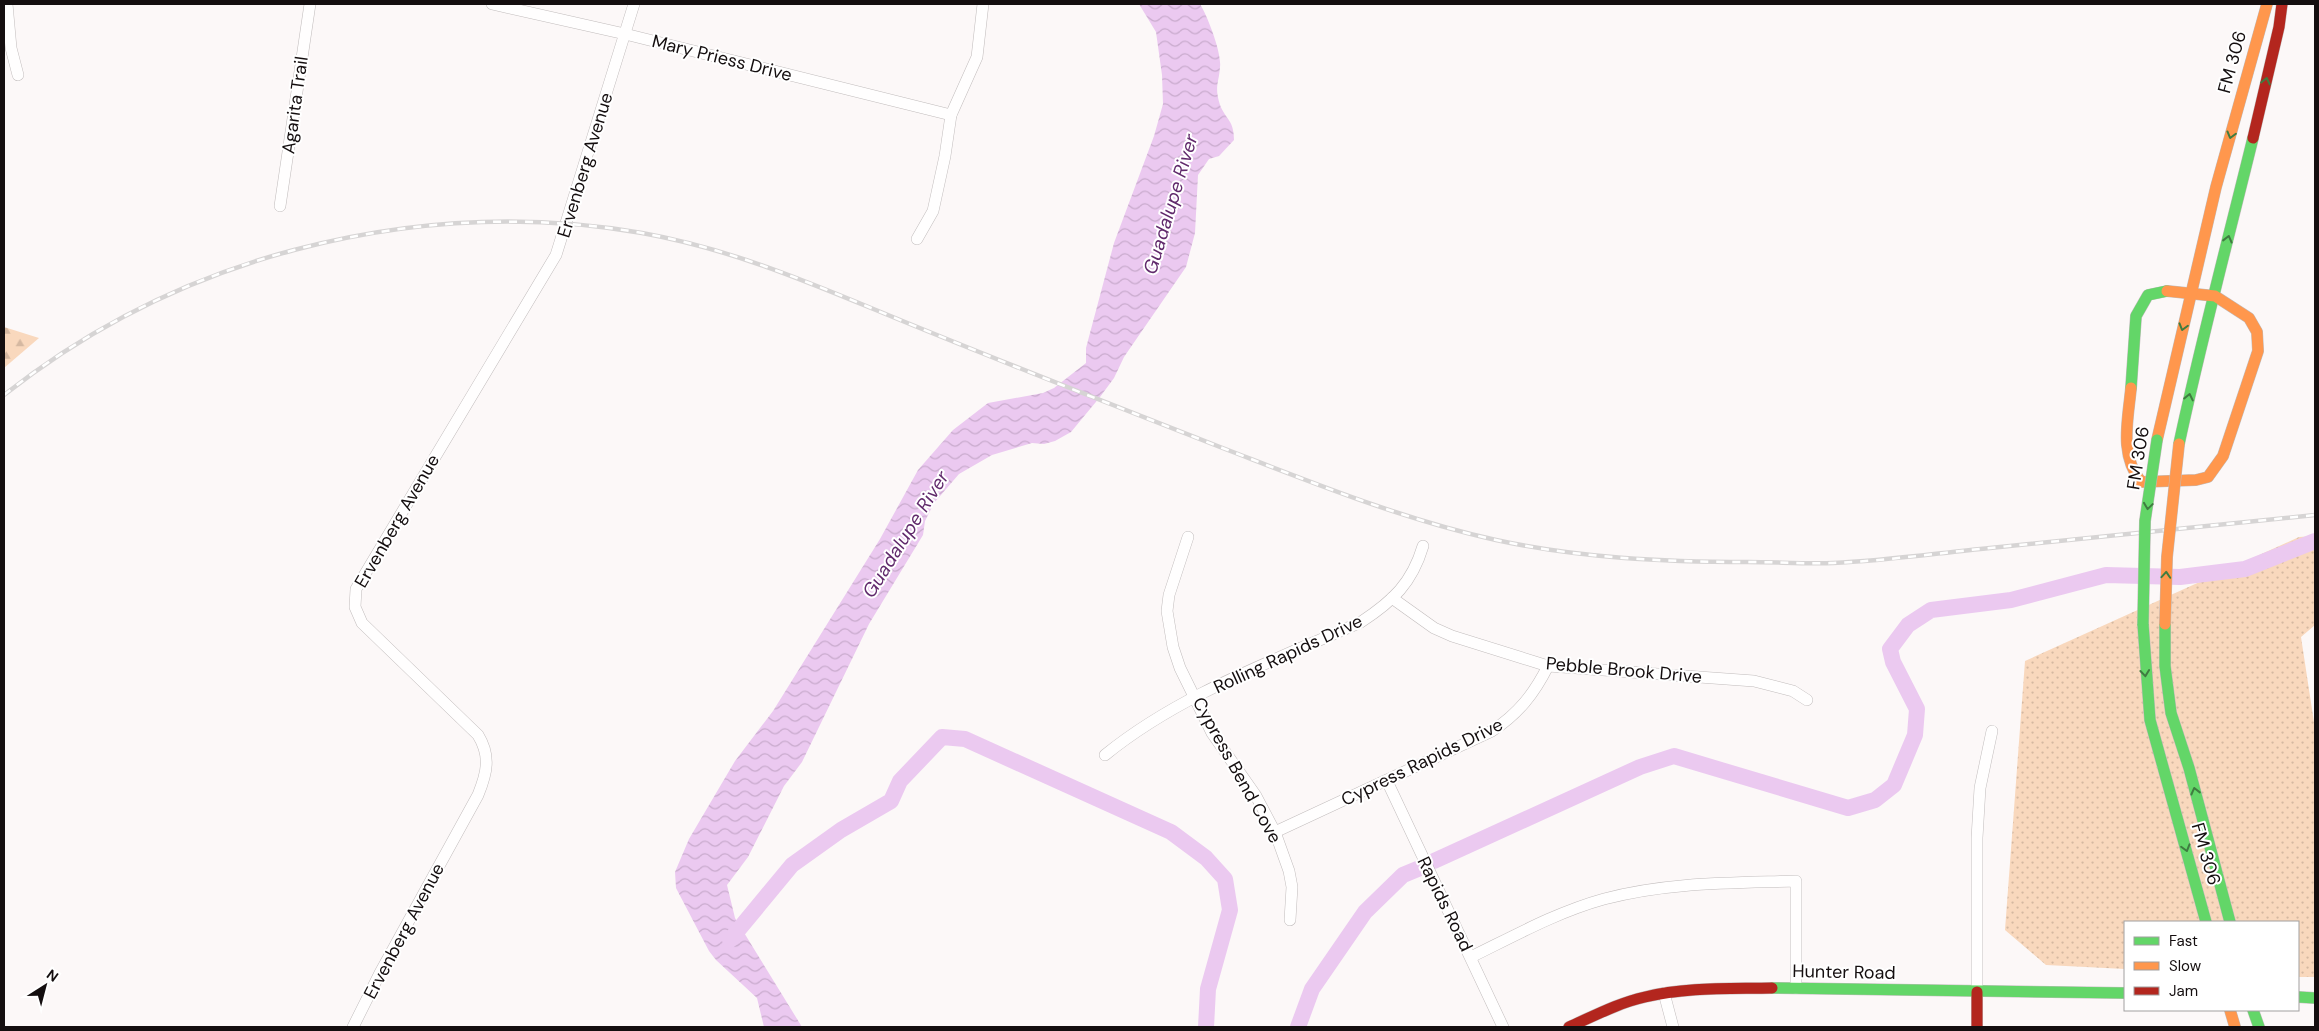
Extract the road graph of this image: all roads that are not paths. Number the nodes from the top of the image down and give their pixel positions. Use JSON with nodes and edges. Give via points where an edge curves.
{"nodes":[{"id":1,"x":6,"y":4,"type":"edge"},
{"id":2,"x":310,"y":4,"type":"edge"},
{"id":3,"x":492,"y":4,"type":"edge"},
{"id":4,"x":634,"y":4,"type":"edge"},
{"id":5,"x":983,"y":4,"type":"edge"},
{"id":6,"x":2267,"y":4,"type":"edge"},
{"id":7,"x":2282,"y":4,"type":"edge"},
{"id":8,"x":625,"y":34,"type":"junction"},
{"id":9,"x":18,"y":75,"type":"dead end"},
{"id":10,"x":951,"y":115,"type":"junction"},
{"id":11,"x":280,"y":206,"type":"dead end"},
{"id":12,"x":917,"y":239,"type":"dead end"},
{"id":13,"x":2192,"y":293,"type":"junction"},
{"id":14,"x":2215,"y":296,"type":"junction"},
{"id":15,"x":1188,"y":537,"type":"dead end"},
{"id":16,"x":1423,"y":546,"type":"dead end"},
{"id":17,"x":1392,"y":598,"type":"junction"},
{"id":18,"x":1548,"y":666,"type":"junction"},
{"id":19,"x":1195,"y":696,"type":"junction"},
{"id":20,"x":1807,"y":700,"type":"dead end"},
{"id":21,"x":1992,"y":731,"type":"dead end"},
{"id":22,"x":1105,"y":754,"type":"dead end"},
{"id":23,"x":1387,"y":781,"type":"junction"},
{"id":24,"x":1275,"y":832,"type":"junction"},
{"id":25,"x":1290,"y":920,"type":"dead end"},
{"id":26,"x":2206,"y":921,"type":"edge"},
{"id":27,"x":2230,"y":921,"type":"edge"},
{"id":28,"x":1471,"y":957,"type":"junction"},
{"id":29,"x":1796,"y":988,"type":"junction"},
{"id":30,"x":1977,"y":992,"type":"junction"},
{"id":31,"x":1664,"y":993,"type":"junction"},
{"id":32,"x":2124,"y":993,"type":"edge"},
{"id":33,"x":2299,"y":997,"type":"edge"},
{"id":34,"x":2315,"y":998,"type":"edge"},
{"id":35,"x":2230,"y":1011,"type":"edge"},
{"id":36,"x":2253,"y":1011,"type":"edge"},
{"id":37,"x":353,"y":1027,"type":"edge"},
{"id":38,"x":1503,"y":1027,"type":"edge"},
{"id":39,"x":1569,"y":1027,"type":"edge"},
{"id":40,"x":1673,"y":1027,"type":"edge"},
{"id":41,"x":1977,"y":1027,"type":"edge"},
{"id":42,"x":2235,"y":1027,"type":"edge"},
{"id":43,"x":2259,"y":1027,"type":"edge"}],
"edges":[{"from":1,"to":9,"type":"street","via":[[10,48]]},
{"from":2,"to":11,"type":"street","name":"Agarita Trail"},
{"from":3,"to":8,"type":"street","name":"Mary Priess Drive"},
{"from":4,"to":8,"type":"street","name":"Ervenberg Avenue"},
{"from":5,"to":10,"type":"street","via":[[977,57]]},
{"from":6,"to":13,"type":"main road","name":"FM 306","number":"FM 306","one_way":true,"via":[[2219,178]]},
{"from":14,"to":7,"type":"main road","name":"FM 306","number":"FM 306","one_way":true},
{"from":8,"to":10,"type":"street","name":"Mary Priess Drive"},
{"from":8,"to":37,"type":"street","name":"Ervenberg Avenue","via":[[556,254],[356,589],[354,608],[362,623],[478,735],[484,746],[487,769],[478,794]]},
{"from":10,"to":12,"type":"street","via":[[933,211]]},
{"from":13,"to":14,"type":"main road"},
{"from":13,"to":14,"type":"main road","via":[[2167,290],[2148,295],[2136,316],[2126,452],[2141,482],[2208,477],[2223,456],[2258,351],[2257,332],[2248,318]]},
{"from":13,"to":26,"type":"main road","name":"FM 306","number":"FM 306","one_way":true,"bridge":true,"via":[[2157,440],[2146,522],[2143,624],[2150,720]]},
{"from":27,"to":14,"type":"main road","name":"FM 306","number":"FM 306","one_way":true,"bridge":true,"via":[[2171,713],[2165,624],[2169,538],[2179,444],[2199,351]]},
{"from":15,"to":19,"type":"street","name":"Cypress Bend Cove","via":[[1169,594],[1168,611],[1172,647]]},
{"from":16,"to":17,"type":"street","name":"Rolling Rapids Drive","via":[[1416,567]]},
{"from":17,"to":18,"type":"street","name":"Pebble Brook Drive","via":[[1434,628],[1452,636]]},
{"from":17,"to":19,"type":"street","name":"Rolling Rapids Drive","via":[[1361,622]]},
{"from":18,"to":20,"type":"street","name":"Pebble Brook Drive","via":[[1754,681],[1793,691]]},
{"from":18,"to":23,"type":"street","name":"Cypress Rapids Drive","via":[[1527,701],[1505,722]]},
{"from":19,"to":22,"type":"street","name":"Rolling Rapids Drive","via":[[1140,727]]},
{"from":19,"to":24,"type":"street","name":"Cypress Bend Cove","via":[[1212,733],[1256,796]]},
{"from":21,"to":30,"type":"street","via":[[1983,770],[1978,821]]},
{"from":23,"to":24,"type":"street","name":"Cypress Rapids Drive"},
{"from":23,"to":28,"type":"street","name":"Rapids Road"},
{"from":24,"to":25,"type":"street","name":"Cypress Bend Cove","via":[[1291,879]]},
{"from":28,"to":29,"type":"street","via":[[1559,915],[1630,893],[1696,884],[1796,881]]},
{"from":28,"to":38,"type":"street","name":"Rapids Road"},
{"from":29,"to":30,"type":"main road","name":"Hunter Road"},
{"from":29,"to":31,"type":"main road","name":"Hunter Road","via":[[1727,988]]},
{"from":30,"to":32,"type":"main road","name":"Hunter Road"},
{"from":30,"to":41,"type":"main road"},
{"from":31,"to":39,"type":"main road","name":"Hunter Road","via":[[1613,1007]]},
{"from":31,"to":40,"type":"street"},
{"from":33,"to":34,"type":"main road"},
{"from":35,"to":42,"type":"main road"},
{"from":36,"to":43,"type":"main road"}]}
